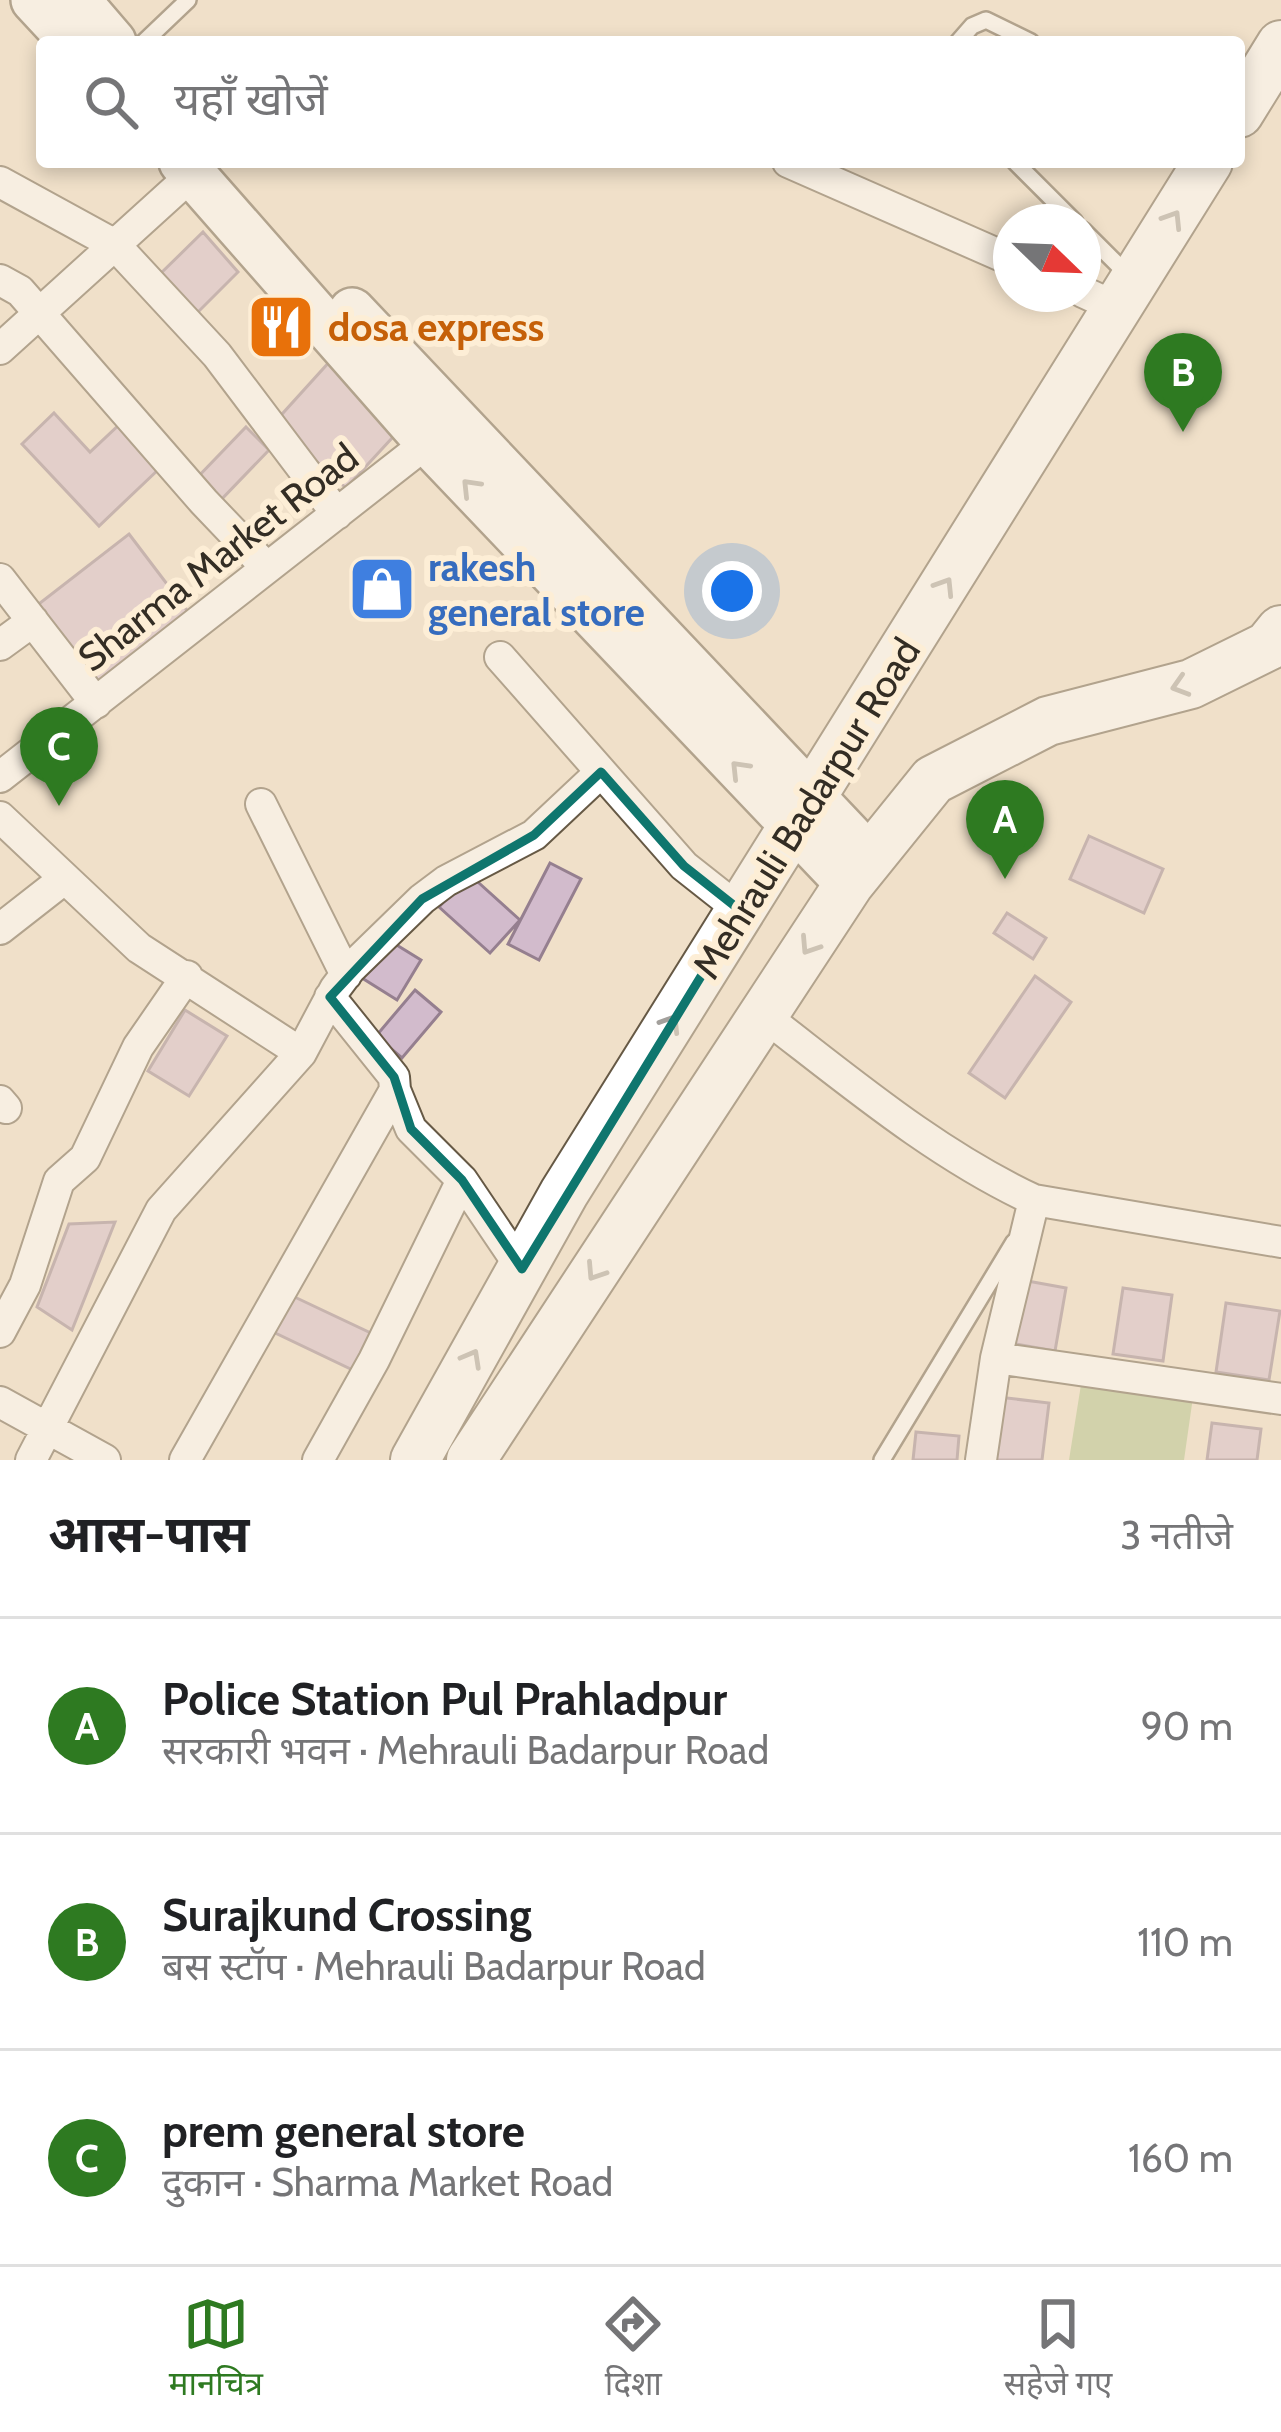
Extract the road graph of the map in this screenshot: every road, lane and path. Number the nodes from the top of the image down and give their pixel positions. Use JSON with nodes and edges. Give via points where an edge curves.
{"nodes":[{"id":1,"x":34,"y":0,"type":"edge"},
{"id":2,"x":77,"y":0,"type":"edge"},
{"id":3,"x":188,"y":0,"type":"edge"},
{"id":4,"x":67,"y":36,"type":"edge"},
{"id":5,"x":108,"y":36,"type":"edge"},
{"id":6,"x":150,"y":36,"type":"edge"},
{"id":7,"x":963,"y":36,"type":"edge"},
{"id":8,"x":1019,"y":36,"type":"edge"},
{"id":9,"x":1281,"y":45,"type":"edge"},
{"id":10,"x":1245,"y":102,"type":"edge"},
{"id":11,"x":195,"y":168,"type":"edge"},
{"id":12,"x":199,"y":168,"type":"edge"},
{"id":13,"x":199,"y":168,"type":"edge"},
{"id":14,"x":802,"y":168,"type":"edge"},
{"id":15,"x":1021,"y":168,"type":"edge"},
{"id":16,"x":1204,"y":168,"type":"edge"},
{"id":17,"x":0,"y":182,"type":"edge"},
{"id":18,"x":1057,"y":204,"type":"edge"},
{"id":19,"x":115,"y":244,"type":"junction"},
{"id":20,"x":993,"y":252,"type":"edge"},
{"id":21,"x":0,"y":280,"type":"edge"},
{"id":22,"x":1112,"y":294,"type":"edge"},
{"id":23,"x":40,"y":314,"type":"junction"},
{"id":24,"x":0,"y":349,"type":"edge"},
{"id":25,"x":428,"y":442,"type":"junction"},
{"id":26,"x":337,"y":514,"type":"junction"},
{"id":27,"x":267,"y":568,"type":"junction"},
{"id":28,"x":0,"y":579,"type":"edge"},
{"id":29,"x":33,"y":620,"type":"junction"},
{"id":30,"x":1281,"y":630,"type":"edge"},
{"id":31,"x":0,"y":645,"type":"edge"},
{"id":32,"x":500,"y":657,"type":"dead end"},
{"id":33,"x":96,"y":703,"type":"junction"},
{"id":34,"x":601,"y":772,"type":"junction"},
{"id":35,"x":0,"y":777,"type":"edge"},
{"id":36,"x":261,"y":804,"type":"dead end"},
{"id":37,"x":804,"y":812,"type":"junction"},
{"id":38,"x":0,"y":817,"type":"edge"},
{"id":39,"x":860,"y":871,"type":"junction"},
{"id":40,"x":64,"y":879,"type":"junction"},
{"id":41,"x":742,"y":911,"type":"junction"},
{"id":42,"x":0,"y":929,"type":"edge"},
{"id":43,"x":187,"y":976,"type":"junction"},
{"id":44,"x":338,"y":986,"type":"junction"},
{"id":45,"x":763,"y":1015,"type":"junction"},
{"id":46,"x":301,"y":1053,"type":"junction"},
{"id":47,"x":395,"y":1090,"type":"junction"},
{"id":48,"x":462,"y":1180,"type":"junction"},
{"id":49,"x":1030,"y":1211,"type":"junction"},
{"id":50,"x":1281,"y":1242,"type":"edge"},
{"id":51,"x":522,"y":1269,"type":"junction"},
{"id":52,"x":0,"y":1332,"type":"edge"},
{"id":53,"x":996,"y":1358,"type":"junction"},
{"id":54,"x":1281,"y":1399,"type":"edge"},
{"id":55,"x":0,"y":1402,"type":"edge"},
{"id":56,"x":56,"y":1443,"type":"edge"},
{"id":57,"x":31,"y":1460,"type":"edge"},
{"id":58,"x":105,"y":1460,"type":"edge"},
{"id":59,"x":185,"y":1460,"type":"edge"},
{"id":60,"x":318,"y":1460,"type":"edge"},
{"id":61,"x":415,"y":1460,"type":"edge"},
{"id":62,"x":471,"y":1460,"type":"edge"},
{"id":63,"x":882,"y":1460,"type":"edge"},
{"id":64,"x":980,"y":1460,"type":"edge"}],
"edges":[{"from":1,"to":4,"type":"main road"},
{"from":2,"to":5,"type":"main road"},
{"from":3,"to":6,"type":"lane"},
{"from":7,"to":8,"type":"lane","via":[[986,20]]},
{"from":9,"to":10,"type":"main road"},
{"from":11,"to":19,"type":"street"},
{"from":12,"to":25,"type":"main road"},
{"from":13,"to":37,"type":"main road","via":[[314,272]]},
{"from":14,"to":20,"type":"street"},
{"from":15,"to":18,"type":"lane"},
{"from":22,"to":16,"type":"main road","name":"Mehrauli Badarpur Road","one_way":true},
{"from":17,"to":19,"type":"street"},
{"from":19,"to":23,"type":"street"},
{"from":19,"to":26,"type":"street","via":[[217,356]]},
{"from":21,"to":23,"type":"street"},
{"from":37,"to":22,"type":"main road","name":"Mehrauli Badarpur Road","one_way":true},
{"from":23,"to":24,"type":"street"},
{"from":23,"to":27,"type":"street"},
{"from":25,"to":26,"type":"street","name":"Sharma Market Road"},
{"from":37,"to":25,"type":"main road","one_way":true},
{"from":26,"to":27,"type":"street","name":"Sharma Market Road"},
{"from":27,"to":33,"type":"street","name":"Sharma Market Road"},
{"from":28,"to":29,"type":"street"},
{"from":29,"to":31,"type":"street"},
{"from":29,"to":33,"type":"street"},
{"from":30,"to":39,"type":"main road","name":"Mehrauli Badarpur Road","one_way":true,"via":[[1268,646],[1192,684],[1048,721],[933,780]]},
{"from":32,"to":34,"type":"street"},
{"from":33,"to":35,"type":"street","name":"Sharma Market Road"},
{"from":34,"to":41,"type":"street","via":[[697,878]]},
{"from":34,"to":44,"type":"street","via":[[534,835],[422,898]]},
{"from":36,"to":44,"type":"street"},
{"from":37,"to":39,"type":"main road"},
{"from":37,"to":41,"type":"main road","name":"Mehrauli Badarpur Road"},
{"from":38,"to":40,"type":"street"},
{"from":39,"to":45,"type":"main road","name":"Mehrauli Badarpur Road","one_way":true},
{"from":40,"to":42,"type":"street"},
{"from":40,"to":43,"type":"street","via":[[139,948]]},
{"from":51,"to":41,"type":"main road","name":"Mehrauli Badarpur Road","one_way":true},
{"from":43,"to":46,"type":"street"},
{"from":43,"to":52,"type":"street","via":[[138,1047],[85,1158],[59,1181]]},
{"from":44,"to":46,"type":"street"},
{"from":44,"to":47,"type":"street"},
{"from":45,"to":49,"type":"street"},
{"from":45,"to":62,"type":"main road","name":"Mehrauli Badarpur Road","one_way":true},
{"from":46,"to":56,"type":"street","via":[[161,1210]]},
{"from":47,"to":48,"type":"street","via":[[410,1129]]},
{"from":47,"to":59,"type":"street"},
{"from":48,"to":51,"type":"street"},
{"from":48,"to":60,"type":"street"},
{"from":49,"to":50,"type":"street"},
{"from":49,"to":53,"type":"street"},
{"from":49,"to":63,"type":"lane"},
{"from":61,"to":51,"type":"main road","name":"Mehrauli Badarpur Road","one_way":true},
{"from":53,"to":54,"type":"street"},
{"from":53,"to":64,"type":"street"},
{"from":55,"to":56,"type":"street"},
{"from":56,"to":57,"type":"street"},
{"from":56,"to":58,"type":"street"}]}
